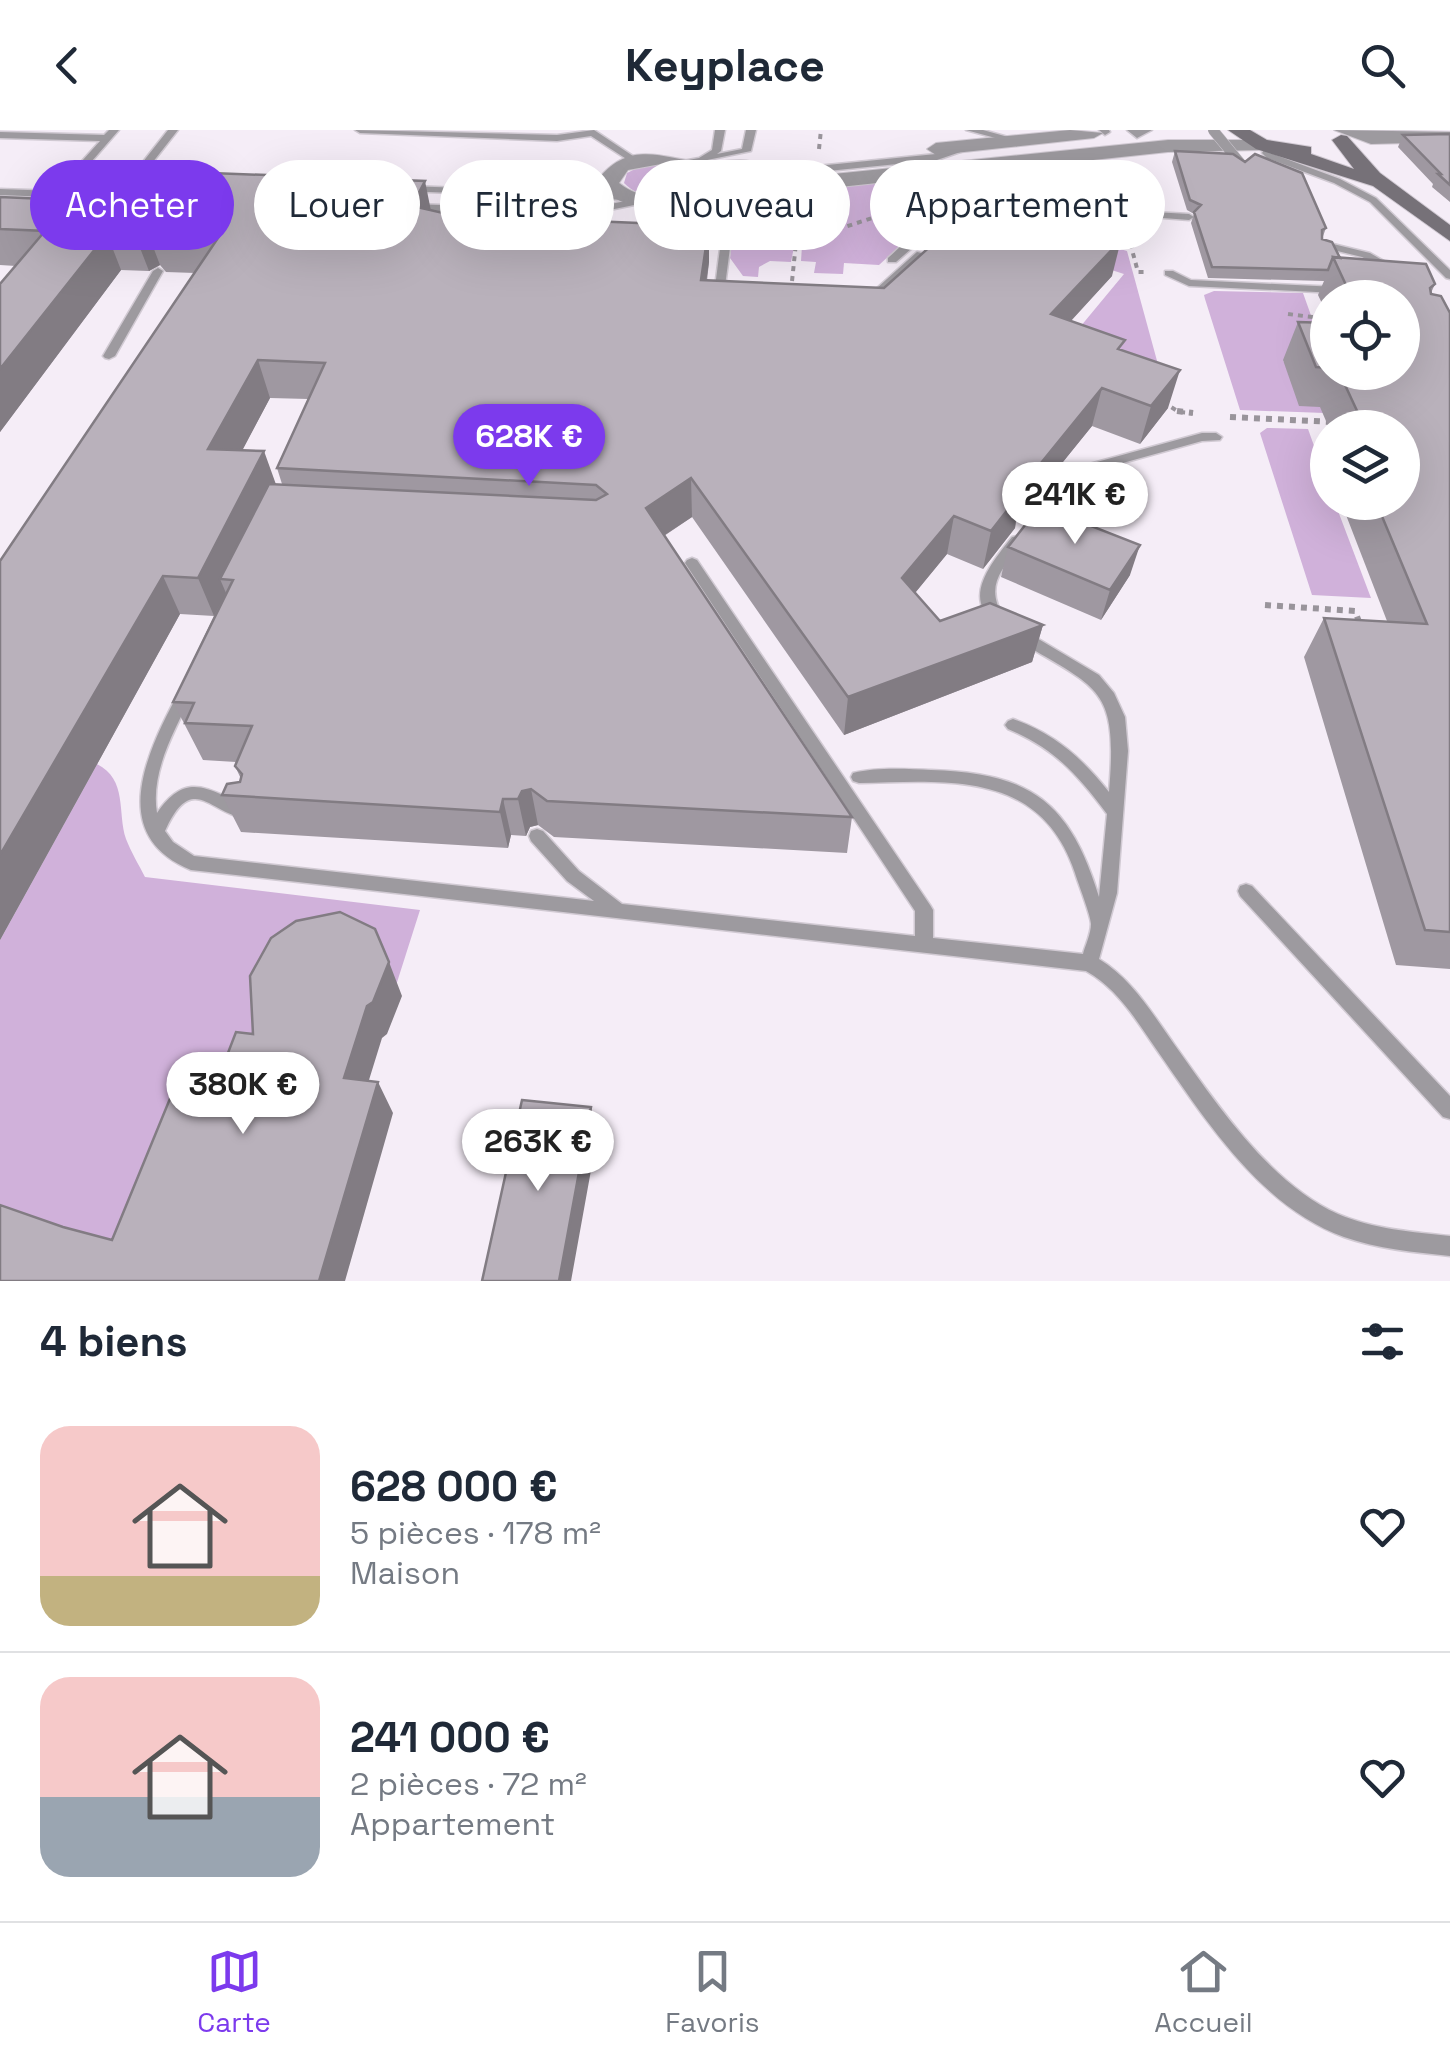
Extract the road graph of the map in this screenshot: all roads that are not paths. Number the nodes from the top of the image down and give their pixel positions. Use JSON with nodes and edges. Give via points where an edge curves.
{"nodes":[{"id":1,"x":173,"y":130,"type":"edge"},
{"id":2,"x":360,"y":130,"type":"edge"},
{"id":3,"x":720,"y":130,"type":"edge"},
{"id":4,"x":751,"y":130,"type":"edge"},
{"id":5,"x":1213,"y":130,"type":"edge"},
{"id":6,"x":1234,"y":130,"type":"edge"},
{"id":7,"x":590,"y":131,"type":"edge"},
{"id":8,"x":1105,"y":131,"type":"edge"},
{"id":9,"x":1342,"y":133,"type":"edge"},
{"id":10,"x":0,"y":134,"type":"edge"},
{"id":11,"x":110,"y":134,"type":"edge"},
{"id":12,"x":1022,"y":134,"type":"edge"},
{"id":13,"x":1450,"y":137,"type":"edge"},
{"id":14,"x":970,"y":138,"type":"edge"},
{"id":15,"x":1137,"y":141,"type":"edge"},
{"id":16,"x":1272,"y":147,"type":"junction"},
{"id":17,"x":88,"y":160,"type":"edge"},
{"id":18,"x":149,"y":160,"type":"edge"},
{"id":19,"x":634,"y":160,"type":"junction"},
{"id":20,"x":674,"y":160,"type":"edge"},
{"id":21,"x":700,"y":160,"type":"edge"},
{"id":22,"x":707,"y":160,"type":"edge"},
{"id":23,"x":800,"y":160,"type":"edge"},
{"id":24,"x":1030,"y":160,"type":"edge"},
{"id":25,"x":1241,"y":164,"type":"edge"},
{"id":26,"x":850,"y":166,"type":"edge"},
{"id":27,"x":234,"y":182,"type":"edge"},
{"id":28,"x":242,"y":182,"type":"edge"},
{"id":29,"x":420,"y":189,"type":"edge"},
{"id":30,"x":1392,"y":190,"type":"junction"},
{"id":31,"x":0,"y":192,"type":"edge"},
{"id":32,"x":30,"y":193,"type":"edge"},
{"id":33,"x":634,"y":199,"type":"junction"},
{"id":34,"x":614,"y":204,"type":"edge"},
{"id":35,"x":1165,"y":215,"type":"edge"},
{"id":36,"x":1189,"y":216,"type":"dead end"},
{"id":37,"x":1450,"y":236,"type":"edge"},
{"id":38,"x":1325,"y":246,"type":"edge"},
{"id":39,"x":723,"y":250,"type":"edge"},
{"id":40,"x":904,"y":250,"type":"edge"},
{"id":41,"x":926,"y":250,"type":"edge"},
{"id":42,"x":892,"y":260,"type":"dead end"},
{"id":43,"x":158,"y":272,"type":"dead end"},
{"id":44,"x":1169,"y":273,"type":"road end"},
{"id":45,"x":1450,"y":276,"type":"edge"},
{"id":46,"x":1406,"y":279,"type":"edge"},
{"id":47,"x":1310,"y":289,"type":"edge"},
{"id":48,"x":738,"y":300,"type":"edge"},
{"id":49,"x":860,"y":304,"type":"edge"},
{"id":50,"x":109,"y":356,"type":"dead end"},
{"id":51,"x":1216,"y":437,"type":"dead end"},
{"id":52,"x":692,"y":562,"type":"dead end"},
{"id":53,"x":189,"y":685,"type":"edge"},
{"id":54,"x":1013,"y":726,"type":"dead end"},
{"id":55,"x":859,"y":777,"type":"dead end"},
{"id":56,"x":1114,"y":810,"type":"junction"},
{"id":57,"x":248,"y":812,"type":"edge"},
{"id":58,"x":155,"y":834,"type":"junction"},
{"id":59,"x":537,"y":836,"type":"dead end"},
{"id":60,"x":1246,"y":891,"type":"dead end"},
{"id":61,"x":619,"y":908,"type":"junction"},
{"id":62,"x":1099,"y":920,"type":"junction"},
{"id":63,"x":924,"y":942,"type":"junction"},
{"id":64,"x":1088,"y":963,"type":"junction"},
{"id":65,"x":1450,"y":1110,"type":"edge"},
{"id":66,"x":1450,"y":1246,"type":"edge"}],
"edges":[{"from":1,"to":18,"type":"lane"},
{"from":2,"to":7,"type":"lane","via":[[557,138]]},
{"from":3,"to":21,"type":"lane","via":[[716,151]]},
{"from":4,"to":22,"type":"lane","via":[[746,151]]},
{"from":5,"to":25,"type":"lane","bridge":true},
{"from":6,"to":15,"type":"street"},
{"from":6,"to":16,"type":"street"},
{"from":7,"to":19,"type":"lane"},
{"from":8,"to":12,"type":"street"},
{"from":8,"to":15,"type":"street"},
{"from":9,"to":13,"type":"street"},
{"from":9,"to":16,"type":"street","via":[[1319,150]]},
{"from":9,"to":30,"type":"street","via":[[1356,162]]},
{"from":10,"to":11,"type":"lane"},
{"from":11,"to":17,"type":"lane"},
{"from":12,"to":14,"type":"street"},
{"from":14,"to":23,"type":"street"},
{"from":14,"to":26,"type":"lane","via":[[937,157]]},
{"from":15,"to":16,"type":"street"},
{"from":15,"to":24,"type":"street"},
{"from":16,"to":30,"type":"street"},
{"from":16,"to":45,"type":"lane","via":[[1270,156],[1373,200]]},
{"from":19,"to":20,"type":"street"},
{"from":19,"to":33,"type":"street","via":[[609,178]]},
{"from":27,"to":28,"type":"lane"},
{"from":29,"to":33,"type":"lane"},
{"from":30,"to":37,"type":"street"},
{"from":31,"to":32,"type":"lane"},
{"from":33,"to":34,"type":"lane"},
{"from":35,"to":36,"type":"lane"},
{"from":38,"to":46,"type":"lane","via":[[1366,255]]},
{"from":39,"to":48,"type":"lane","via":[[720,287]]},
{"from":40,"to":42,"type":"lane"},
{"from":41,"to":49,"type":"lane"},
{"from":43,"to":50,"type":"lane"},
{"from":44,"to":47,"type":"lane","via":[[1188,284]]},
{"from":51,"to":56,"type":"lane","via":[[1064,478],[989,577],[992,612],[1006,628],[1069,661],[1109,697],[1120,751]]},
{"from":52,"to":63,"type":"lane","via":[[924,910]]},
{"from":53,"to":58,"type":"lane","via":[[147,775]]},
{"from":54,"to":56,"type":"lane","via":[[1045,737],[1074,758]]},
{"from":55,"to":62,"type":"lane","via":[[972,778],[1026,792],[1050,814],[1080,860]]},
{"from":56,"to":62,"type":"lane","via":[[1109,893]]},
{"from":57,"to":58,"type":"lane","via":[[194,793],[164,811]]},
{"from":58,"to":61,"type":"lane","via":[[168,851],[191,862]]},
{"from":59,"to":61,"type":"lane","via":[[573,876]]},
{"from":60,"to":65,"type":"lane"},
{"from":61,"to":63,"type":"lane"},
{"from":62,"to":64,"type":"lane"},
{"from":63,"to":64,"type":"lane"},
{"from":64,"to":66,"type":"lane","via":[[1110,974],[1242,1147],[1288,1194],[1357,1231]]}]}
